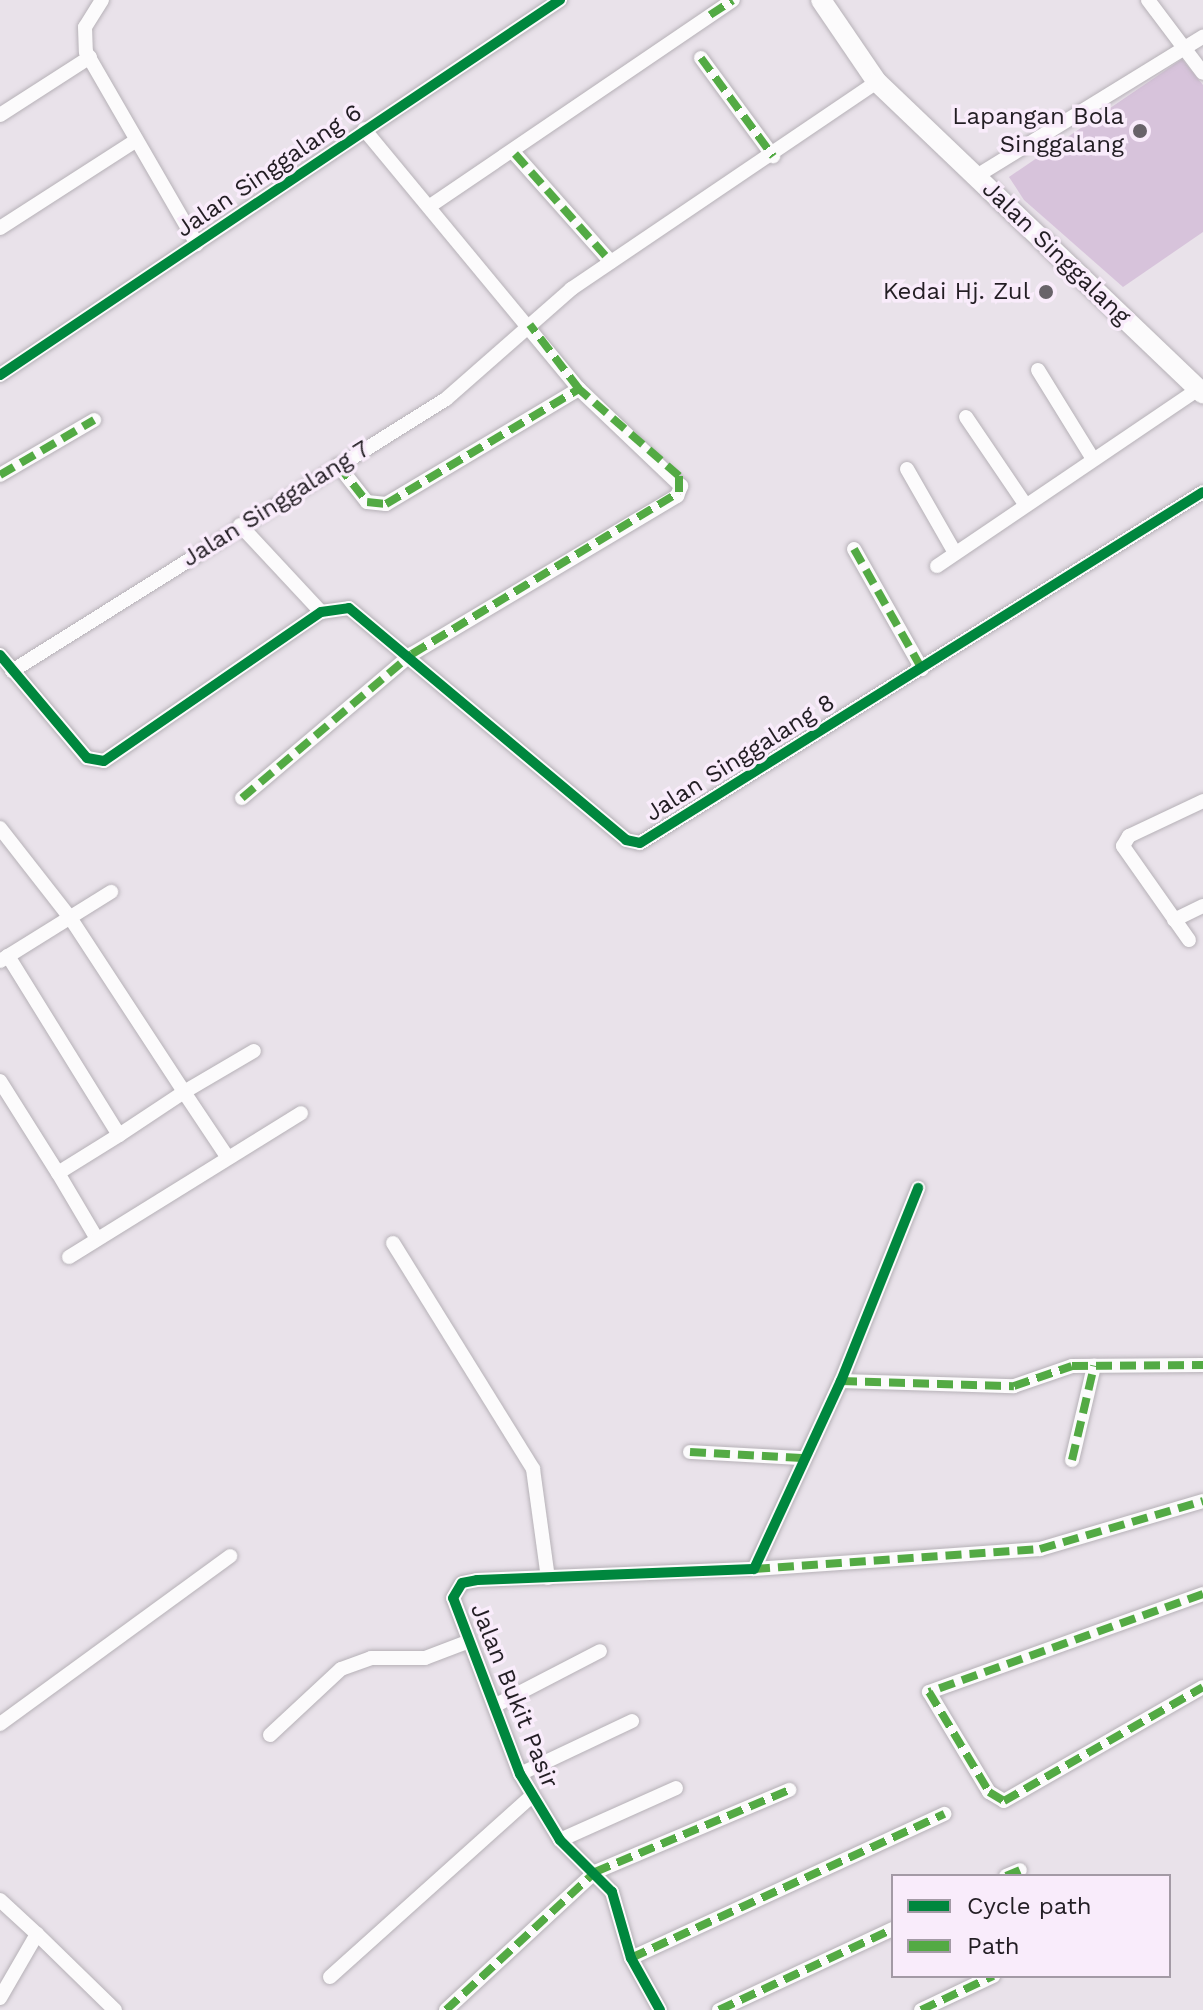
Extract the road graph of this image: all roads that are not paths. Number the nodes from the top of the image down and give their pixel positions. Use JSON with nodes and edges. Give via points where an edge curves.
{"nodes":[{"id":1,"x":102,"y":0,"type":"edge"},
{"id":2,"x":560,"y":0,"type":"edge"},
{"id":3,"x":733,"y":0,"type":"edge"},
{"id":4,"x":821,"y":0,"type":"edge"},
{"id":5,"x":1148,"y":0,"type":"edge"},
{"id":6,"x":1203,"y":37,"type":"edge"},
{"id":7,"x":1183,"y":48,"type":"junction"},
{"id":8,"x":90,"y":57,"type":"junction"},
{"id":9,"x":701,"y":58,"type":"dead end"},
{"id":10,"x":1203,"y":73,"type":"edge"},
{"id":11,"x":877,"y":82,"type":"junction"},
{"id":12,"x":0,"y":115,"type":"edge"},
{"id":13,"x":364,"y":129,"type":"junction"},
{"id":14,"x":135,"y":141,"type":"junction"},
{"id":15,"x":515,"y":154,"type":"junction"},
{"id":16,"x":773,"y":156,"type":"junction"},
{"id":17,"x":975,"y":177,"type":"junction"},
{"id":18,"x":430,"y":206,"type":"junction"},
{"id":19,"x":0,"y":228,"type":"edge"},
{"id":20,"x":197,"y":244,"type":"junction"},
{"id":21,"x":611,"y":262,"type":"junction"},
{"id":22,"x":530,"y":325,"type":"junction"},
{"id":23,"x":1038,"y":370,"type":"dead end"},
{"id":24,"x":0,"y":375,"type":"edge"},
{"id":25,"x":579,"y":389,"type":"junction"},
{"id":26,"x":1200,"y":391,"type":"edge"},
{"id":27,"x":966,"y":417,"type":"dead end"},
{"id":28,"x":94,"y":420,"type":"dead end"},
{"id":29,"x":1093,"y":459,"type":"junction"},
{"id":30,"x":338,"y":465,"type":"junction"},
{"id":31,"x":907,"y":469,"type":"dead end"},
{"id":32,"x":0,"y":475,"type":"edge"},
{"id":33,"x":1203,"y":492,"type":"edge"},
{"id":34,"x":1025,"y":504,"type":"junction"},
{"id":35,"x":240,"y":525,"type":"junction"},
{"id":36,"x":854,"y":549,"type":"dead end"},
{"id":37,"x":954,"y":551,"type":"junction"},
{"id":38,"x":937,"y":566,"type":"dead end"},
{"id":39,"x":321,"y":612,"type":"junction"},
{"id":40,"x":412,"y":654,"type":"junction"},
{"id":41,"x":0,"y":655,"type":"edge"},
{"id":42,"x":922,"y":669,"type":"junction"},
{"id":43,"x":12,"y":671,"type":"junction"},
{"id":44,"x":242,"y":798,"type":"dead end"},
{"id":45,"x":1203,"y":801,"type":"edge"},
{"id":46,"x":0,"y":828,"type":"edge"},
{"id":47,"x":111,"y":892,"type":"dead end"},
{"id":48,"x":1203,"y":906,"type":"edge"},
{"id":49,"x":71,"y":919,"type":"junction"},
{"id":50,"x":1174,"y":920,"type":"junction"},
{"id":51,"x":1189,"y":940,"type":"dead end"},
{"id":52,"x":4,"y":958,"type":"edge"},
{"id":53,"x":254,"y":1051,"type":"dead end"},
{"id":54,"x":0,"y":1081,"type":"edge"},
{"id":55,"x":184,"y":1092,"type":"junction"},
{"id":56,"x":301,"y":1113,"type":"dead end"},
{"id":57,"x":119,"y":1135,"type":"junction"},
{"id":58,"x":228,"y":1158,"type":"junction"},
{"id":59,"x":58,"y":1173,"type":"junction"},
{"id":60,"x":918,"y":1188,"type":"dead end"},
{"id":61,"x":97,"y":1239,"type":"junction"},
{"id":62,"x":393,"y":1243,"type":"dead end"},
{"id":63,"x":69,"y":1257,"type":"dead end"},
{"id":64,"x":1203,"y":1365,"type":"edge"},
{"id":65,"x":1094,"y":1366,"type":"junction"},
{"id":66,"x":841,"y":1381,"type":"junction"},
{"id":67,"x":690,"y":1452,"type":"dead end"},
{"id":68,"x":802,"y":1458,"type":"junction"},
{"id":69,"x":1072,"y":1460,"type":"dead end"},
{"id":70,"x":1203,"y":1501,"type":"edge"},
{"id":71,"x":230,"y":1556,"type":"dead end"},
{"id":72,"x":754,"y":1569,"type":"junction"},
{"id":73,"x":548,"y":1578,"type":"junction"},
{"id":74,"x":1203,"y":1594,"type":"edge"},
{"id":75,"x":467,"y":1642,"type":"junction"},
{"id":76,"x":600,"y":1651,"type":"dead end"},
{"id":77,"x":1203,"y":1687,"type":"edge"},
{"id":78,"x":496,"y":1705,"type":"junction"},
{"id":79,"x":632,"y":1721,"type":"dead end"},
{"id":80,"x":0,"y":1724,"type":"edge"},
{"id":81,"x":270,"y":1735,"type":"dead end"},
{"id":82,"x":520,"y":1774,"type":"junction"},
{"id":83,"x":676,"y":1788,"type":"dead end"},
{"id":84,"x":789,"y":1790,"type":"dead end"},
{"id":85,"x":532,"y":1796,"type":"junction"},
{"id":86,"x":944,"y":1814,"type":"dead end"},
{"id":87,"x":560,"y":1840,"type":"junction"},
{"id":88,"x":595,"y":1872,"type":"junction"},
{"id":89,"x":0,"y":1900,"type":"edge"},
{"id":90,"x":891,"y":1930,"type":"edge"},
{"id":91,"x":37,"y":1934,"type":"junction"},
{"id":92,"x":631,"y":1958,"type":"junction"},
{"id":93,"x":330,"y":1977,"type":"dead end"},
{"id":94,"x":989,"y":1978,"type":"edge"},
{"id":95,"x":0,"y":1998,"type":"edge"},
{"id":96,"x":115,"y":2010,"type":"edge"},
{"id":97,"x":446,"y":2010,"type":"edge"},
{"id":98,"x":660,"y":2010,"type":"edge"},
{"id":99,"x":719,"y":2010,"type":"edge"},
{"id":100,"x":921,"y":2010,"type":"edge"}],
"edges":[{"from":1,"to":8,"type":"street","via":[[85,27]]},
{"from":2,"to":13,"type":"street","name":"Jalan Singgalang 6"},
{"from":3,"to":15,"type":"street"},
{"from":4,"to":11,"type":"main road","name":"Jalan Singgalang"},
{"from":5,"to":7,"type":"street"},
{"from":6,"to":7,"type":"street"},
{"from":7,"to":10,"type":"street"},
{"from":7,"to":17,"type":"street"},
{"from":8,"to":12,"type":"street"},
{"from":8,"to":14,"type":"street"},
{"from":9,"to":16,"type":"street"},
{"from":11,"to":16,"type":"street","name":"Jalan Singgalang 7"},
{"from":11,"to":17,"type":"main road","name":"Jalan Singgalang"},
{"from":13,"to":18,"type":"street"},
{"from":13,"to":20,"type":"street","name":"Jalan Singgalang 6"},
{"from":14,"to":19,"type":"street"},
{"from":14,"to":20,"type":"street"},
{"from":15,"to":18,"type":"street"},
{"from":15,"to":21,"type":"street"},
{"from":16,"to":21,"type":"street","name":"Jalan Singgalang 7"},
{"from":17,"to":26,"type":"main road","name":"Jalan Singgalang"},
{"from":18,"to":22,"type":"street"},
{"from":20,"to":24,"type":"street","name":"Jalan Singgalang 6"},
{"from":21,"to":22,"type":"street","name":"Jalan Singgalang 7"},
{"from":22,"to":25,"type":"street"},
{"from":22,"to":30,"type":"street","name":"Jalan Singgalang 7","via":[[446,399]]},
{"from":23,"to":29,"type":"street"},
{"from":25,"to":30,"type":"street","via":[[386,504],[367,502]]},
{"from":25,"to":40,"type":"street","via":[[679,476],[679,492]]},
{"from":26,"to":29,"type":"street"},
{"from":27,"to":34,"type":"street"},
{"from":28,"to":32,"type":"street"},
{"from":29,"to":34,"type":"street"},
{"from":30,"to":35,"type":"street","name":"Jalan Singgalang 7"},
{"from":31,"to":37,"type":"street"},
{"from":33,"to":42,"type":"street","name":"Jalan Singgalang 8"},
{"from":34,"to":37,"type":"street"},
{"from":35,"to":39,"type":"street"},
{"from":35,"to":43,"type":"street","name":"Jalan Singgalang 7"},
{"from":36,"to":42,"type":"street"},
{"from":37,"to":38,"type":"street"},
{"from":39,"to":40,"type":"street","name":"Jalan Singgalang 8","via":[[355,611]]},
{"from":39,"to":43,"type":"street","via":[[104,761],[87,758]]},
{"from":40,"to":42,"type":"street","name":"Jalan Singgalang 8","via":[[626,840],[640,843]]},
{"from":40,"to":44,"type":"street"},
{"from":41,"to":43,"type":"street"},
{"from":45,"to":50,"type":"street","via":[[1124,842]]},
{"from":46,"to":49,"type":"street"},
{"from":47,"to":49,"type":"street"},
{"from":48,"to":50,"type":"street"},
{"from":49,"to":52,"type":"street"},
{"from":49,"to":55,"type":"street"},
{"from":50,"to":51,"type":"street"},
{"from":52,"to":57,"type":"street"},
{"from":53,"to":55,"type":"street"},
{"from":54,"to":59,"type":"street"},
{"from":55,"to":57,"type":"street"},
{"from":55,"to":58,"type":"street"},
{"from":56,"to":58,"type":"street"},
{"from":57,"to":59,"type":"street"},
{"from":58,"to":61,"type":"street"},
{"from":59,"to":61,"type":"street"},
{"from":60,"to":66,"type":"street"},
{"from":61,"to":63,"type":"street"},
{"from":62,"to":73,"type":"street","via":[[533,1469]]},
{"from":64,"to":65,"type":"street"},
{"from":65,"to":66,"type":"street","via":[[1014,1386]]},
{"from":65,"to":69,"type":"street"},
{"from":66,"to":68,"type":"street"},
{"from":67,"to":68,"type":"street"},
{"from":68,"to":72,"type":"street"},
{"from":70,"to":72,"type":"street","via":[[1027,1551]]},
{"from":71,"to":80,"type":"street"},
{"from":72,"to":73,"type":"street"},
{"from":73,"to":75,"type":"street","name":"Jalan Bukit Pasir","via":[[462,1583],[453,1598]]},
{"from":74,"to":77,"type":"street","via":[[929,1692],[989,1792],[1004,1801]]},
{"from":75,"to":78,"type":"street","name":"Jalan Bukit Pasir"},
{"from":75,"to":81,"type":"street","via":[[425,1658],[371,1658],[341,1669]]},
{"from":76,"to":78,"type":"street"},
{"from":78,"to":82,"type":"street","name":"Jalan Bukit Pasir"},
{"from":79,"to":82,"type":"street"},
{"from":82,"to":85,"type":"street","name":"Jalan Bukit Pasir"},
{"from":83,"to":87,"type":"street"},
{"from":84,"to":88,"type":"street"},
{"from":85,"to":87,"type":"street","name":"Jalan Bukit Pasir"},
{"from":85,"to":93,"type":"street"},
{"from":86,"to":92,"type":"street"},
{"from":87,"to":88,"type":"street","name":"Jalan Bukit Pasir"},
{"from":88,"to":92,"type":"street","name":"Jalan Bukit Pasir","via":[[612,1892]]},
{"from":88,"to":97,"type":"street"},
{"from":89,"to":91,"type":"street"},
{"from":90,"to":99,"type":"street"},
{"from":91,"to":95,"type":"street"},
{"from":91,"to":96,"type":"street"},
{"from":92,"to":98,"type":"street","name":"Jalan Bukit Pasir"},
{"from":94,"to":100,"type":"street"}]}
